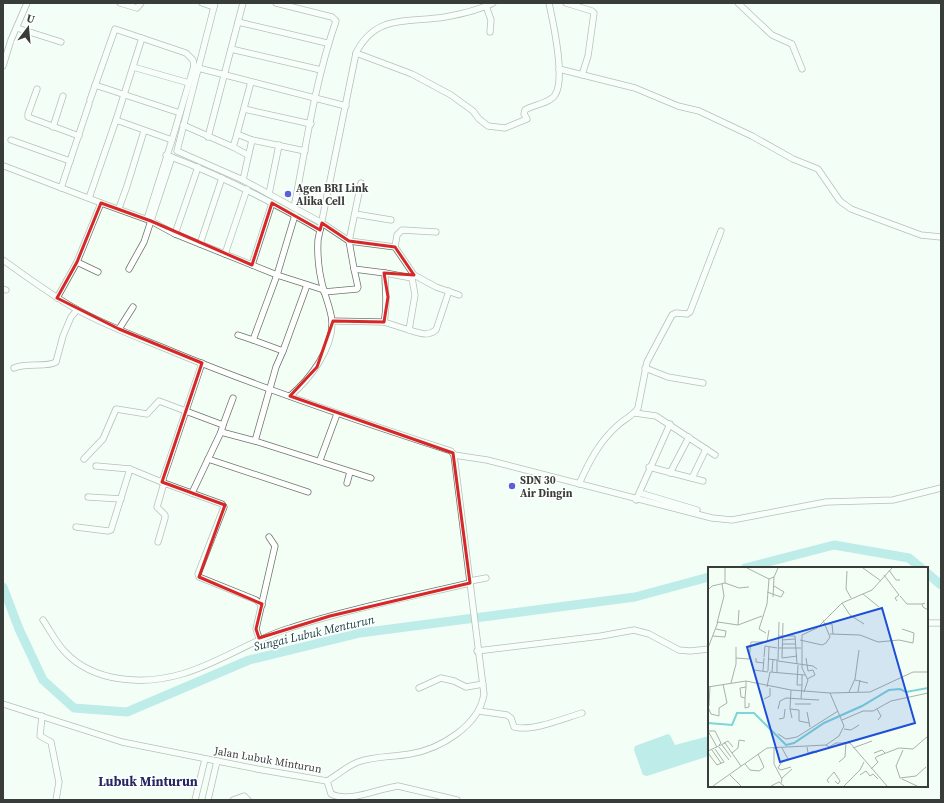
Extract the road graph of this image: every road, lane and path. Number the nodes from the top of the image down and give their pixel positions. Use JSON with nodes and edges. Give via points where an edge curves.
{"nodes":[{"id":1,"x":27,"y":3,"type":"edge"},
{"id":2,"x":120,"y":3,"type":"edge"},
{"id":3,"x":141,"y":3,"type":"edge"},
{"id":4,"x":202,"y":3,"type":"edge"},
{"id":5,"x":243,"y":3,"type":"edge"},
{"id":6,"x":276,"y":3,"type":"edge"},
{"id":7,"x":493,"y":3,"type":"edge"},
{"id":8,"x":548,"y":3,"type":"edge"},
{"id":9,"x":566,"y":3,"type":"edge"},
{"id":10,"x":738,"y":3,"type":"edge"},
{"id":11,"x":215,"y":5,"type":"edge"},
{"id":12,"x":486,"y":6,"type":"junction"},
{"id":13,"x":238,"y":22,"type":"junction"},
{"id":14,"x":17,"y":28,"type":"junction"},
{"id":15,"x":490,"y":32,"type":"dead end"},
{"id":16,"x":142,"y":38,"type":"junction"},
{"id":17,"x":60,"y":42,"type":"dead end"},
{"id":18,"x":327,"y":43,"type":"junction"},
{"id":19,"x":231,"y":49,"type":"junction"},
{"id":20,"x":356,"y":53,"type":"junction"},
{"id":21,"x":3,"y":66,"type":"edge"},
{"id":22,"x":133,"y":67,"type":"junction"},
{"id":23,"x":198,"y":68,"type":"junction"},
{"id":24,"x":559,"y":69,"type":"junction"},
{"id":25,"x":802,"y":69,"type":"dead end"},
{"id":26,"x":321,"y":70,"type":"junction"},
{"id":27,"x":224,"y":75,"type":"junction"},
{"id":28,"x":582,"y":75,"type":"junction"},
{"id":29,"x":250,"y":82,"type":"junction"},
{"id":30,"x":189,"y":83,"type":"junction"},
{"id":31,"x":95,"y":85,"type":"junction"},
{"id":32,"x":37,"y":89,"type":"dead end"},
{"id":33,"x":124,"y":94,"type":"junction"},
{"id":34,"x":63,"y":96,"type":"dead end"},
{"id":35,"x":315,"y":98,"type":"junction"},
{"id":36,"x":346,"y":106,"type":"junction"},
{"id":37,"x":244,"y":109,"type":"junction"},
{"id":38,"x":180,"y":113,"type":"junction"},
{"id":39,"x":116,"y":120,"type":"junction"},
{"id":40,"x":311,"y":124,"type":"junction"},
{"id":41,"x":183,"y":125,"type":"junction"},
{"id":42,"x":53,"y":127,"type":"junction"},
{"id":43,"x":144,"y":131,"type":"junction"},
{"id":44,"x":237,"y":134,"type":"junction"},
{"id":45,"x":79,"y":136,"type":"junction"},
{"id":46,"x":208,"y":137,"type":"junction"},
{"id":47,"x":11,"y":140,"type":"dead end"},
{"id":48,"x":172,"y":140,"type":"junction"},
{"id":49,"x":252,"y":140,"type":"junction"},
{"id":50,"x":279,"y":145,"type":"junction"},
{"id":51,"x":233,"y":148,"type":"junction"},
{"id":52,"x":305,"y":151,"type":"junction"},
{"id":53,"x":248,"y":155,"type":"junction"},
{"id":54,"x":169,"y":156,"type":"junction"},
{"id":55,"x":70,"y":161,"type":"junction"},
{"id":56,"x":4,"y":166,"type":"edge"},
{"id":57,"x":198,"y":167,"type":"junction"},
{"id":58,"x":222,"y":178,"type":"junction"},
{"id":59,"x":243,"y":180,"type":"junction"},
{"id":60,"x":361,"y":183,"type":"dead end"},
{"id":61,"x":61,"y":188,"type":"junction"},
{"id":62,"x":247,"y":189,"type":"junction"},
{"id":63,"x":269,"y":194,"type":"junction"},
{"id":64,"x":89,"y":198,"type":"junction"},
{"id":65,"x":101,"y":203,"type":"junction"},
{"id":66,"x":272,"y":203,"type":"junction"},
{"id":67,"x":119,"y":208,"type":"junction"},
{"id":68,"x":294,"y":208,"type":"junction"},
{"id":69,"x":355,"y":214,"type":"junction"},
{"id":70,"x":295,"y":215,"type":"junction"},
{"id":71,"x":149,"y":220,"type":"junction"},
{"id":72,"x":391,"y":220,"type":"dead end"},
{"id":73,"x":322,"y":223,"type":"junction"},
{"id":74,"x":320,"y":230,"type":"junction"},
{"id":75,"x":436,"y":232,"type":"dead end"},
{"id":76,"x":721,"y":232,"type":"dead end"},
{"id":77,"x":175,"y":234,"type":"junction"},
{"id":78,"x":941,"y":237,"type":"edge"},
{"id":79,"x":349,"y":241,"type":"junction"},
{"id":80,"x":200,"y":244,"type":"junction"},
{"id":81,"x":395,"y":247,"type":"junction"},
{"id":82,"x":225,"y":254,"type":"junction"},
{"id":83,"x":3,"y":260,"type":"edge"},
{"id":84,"x":77,"y":262,"type":"junction"},
{"id":85,"x":252,"y":265,"type":"junction"},
{"id":86,"x":129,"y":269,"type":"dead end"},
{"id":87,"x":354,"y":269,"type":"junction"},
{"id":88,"x":98,"y":272,"type":"dead end"},
{"id":89,"x":385,"y":274,"type":"junction"},
{"id":90,"x":277,"y":275,"type":"junction"},
{"id":91,"x":413,"y":276,"type":"junction"},
{"id":92,"x":307,"y":285,"type":"junction"},
{"id":93,"x":324,"y":291,"type":"junction"},
{"id":94,"x":449,"y":291,"type":"junction"},
{"id":95,"x":460,"y":294,"type":"dead end"},
{"id":96,"x":57,"y":298,"type":"junction"},
{"id":97,"x":133,"y":307,"type":"dead end"},
{"id":98,"x":77,"y":310,"type":"junction"},
{"id":99,"x":332,"y":321,"type":"junction"},
{"id":100,"x":384,"y":322,"type":"junction"},
{"id":101,"x":119,"y":329,"type":"junction"},
{"id":102,"x":409,"y":330,"type":"junction"},
{"id":103,"x":238,"y":335,"type":"dead end"},
{"id":104,"x":253,"y":340,"type":"junction"},
{"id":105,"x":283,"y":351,"type":"junction"},
{"id":106,"x":202,"y":363,"type":"junction"},
{"id":107,"x":14,"y":368,"type":"dead end"},
{"id":108,"x":645,"y":368,"type":"junction"},
{"id":109,"x":703,"y":383,"type":"dead end"},
{"id":110,"x":270,"y":389,"type":"junction"},
{"id":111,"x":290,"y":396,"type":"junction"},
{"id":112,"x":233,"y":398,"type":"dead end"},
{"id":113,"x":186,"y":410,"type":"junction"},
{"id":114,"x":635,"y":413,"type":"junction"},
{"id":115,"x":337,"y":414,"type":"junction"},
{"id":116,"x":670,"y":424,"type":"junction"},
{"id":117,"x":223,"y":425,"type":"junction"},
{"id":118,"x":221,"y":432,"type":"junction"},
{"id":119,"x":689,"y":437,"type":"junction"},
{"id":120,"x":255,"y":441,"type":"junction"},
{"id":121,"x":706,"y":450,"type":"junction"},
{"id":122,"x":454,"y":454,"type":"junction"},
{"id":123,"x":715,"y":455,"type":"dead end"},
{"id":124,"x":84,"y":459,"type":"dead end"},
{"id":125,"x":208,"y":459,"type":"junction"},
{"id":126,"x":320,"y":460,"type":"junction"},
{"id":127,"x":96,"y":466,"type":"dead end"},
{"id":128,"x":649,"y":467,"type":"junction"},
{"id":129,"x":130,"y":469,"type":"junction"},
{"id":130,"x":350,"y":472,"type":"junction"},
{"id":131,"x":670,"y":473,"type":"junction"},
{"id":132,"x":371,"y":478,"type":"dead end"},
{"id":133,"x":692,"y":478,"type":"junction"},
{"id":134,"x":703,"y":482,"type":"dead end"},
{"id":135,"x":163,"y":483,"type":"junction"},
{"id":136,"x":346,"y":483,"type":"dead end"},
{"id":137,"x":579,"y":484,"type":"junction"},
{"id":138,"x":941,"y":488,"type":"edge"},
{"id":139,"x":192,"y":492,"type":"junction"},
{"id":140,"x":308,"y":492,"type":"dead end"},
{"id":141,"x":640,"y":493,"type":"junction"},
{"id":142,"x":88,"y":497,"type":"dead end"},
{"id":143,"x":121,"y":499,"type":"junction"},
{"id":144,"x":636,"y":500,"type":"junction"},
{"id":145,"x":697,"y":510,"type":"dead end"},
{"id":146,"x":76,"y":527,"type":"dead end"},
{"id":147,"x":269,"y":537,"type":"dead end"},
{"id":148,"x":158,"y":542,"type":"dead end"},
{"id":149,"x":486,"y":578,"type":"dead end"},
{"id":150,"x":470,"y":582,"type":"junction"},
{"id":151,"x":262,"y":605,"type":"junction"},
{"id":152,"x":43,"y":620,"type":"dead end"},
{"id":153,"x":928,"y":623,"type":"edge"},
{"id":154,"x":941,"y":623,"type":"edge"},
{"id":155,"x":259,"y":638,"type":"junction"},
{"id":156,"x":477,"y":648,"type":"junction"},
{"id":157,"x":708,"y":649,"type":"edge"},
{"id":158,"x":483,"y":684,"type":"junction"},
{"id":159,"x":419,"y":688,"type":"dead end"},
{"id":160,"x":3,"y":704,"type":"edge"},
{"id":161,"x":479,"y":711,"type":"junction"},
{"id":162,"x":582,"y":713,"type":"dead end"},
{"id":163,"x":42,"y":716,"type":"junction"},
{"id":164,"x":205,"y":759,"type":"junction"},
{"id":165,"x":217,"y":761,"type":"junction"},
{"id":166,"x":327,"y":781,"type":"junction"},
{"id":167,"x":443,"y":798,"type":"edge"},
{"id":168,"x":56,"y":800,"type":"edge"},
{"id":169,"x":195,"y":800,"type":"edge"},
{"id":170,"x":208,"y":800,"type":"edge"},
{"id":171,"x":233,"y":800,"type":"edge"},
{"id":172,"x":248,"y":800,"type":"edge"},
{"id":173,"x":457,"y":800,"type":"edge"}],
"edges":[{"from":1,"to":14,"type":"street"},
{"from":2,"to":3,"type":"street","via":[[137,8]]},
{"from":4,"to":11,"type":"street"},
{"from":5,"to":13,"type":"street"},
{"from":6,"to":18,"type":"street","via":[[334,17],[336,22]]},
{"from":7,"to":12,"type":"street"},
{"from":8,"to":24,"type":"street","via":[[556,34]]},
{"from":9,"to":28,"type":"street","via":[[592,10],[594,13],[588,56]]},
{"from":10,"to":25,"type":"street","via":[[761,27],[792,44]]},
{"from":11,"to":23,"type":"street"},
{"from":12,"to":15,"type":"street","via":[[491,20]]},
{"from":12,"to":20,"type":"street","via":[[445,17],[399,20],[377,28],[362,42]]},
{"from":13,"to":18,"type":"street"},
{"from":13,"to":19,"type":"street"},
{"from":14,"to":17,"type":"street"},
{"from":14,"to":21,"type":"street"},
{"from":16,"to":22,"type":"street"},
{"from":16,"to":30,"type":"street","via":[[190,56],[194,66]]},
{"from":16,"to":31,"type":"street","via":[[114,30]]},
{"from":18,"to":26,"type":"street"},
{"from":19,"to":26,"type":"street"},
{"from":19,"to":27,"type":"street"},
{"from":20,"to":24,"type":"street","via":[[412,74],[452,95],[473,111],[483,123],[500,128],[527,119],[525,110],[554,96]]},
{"from":20,"to":36,"type":"street"},
{"from":22,"to":30,"type":"street"},
{"from":22,"to":33,"type":"street"},
{"from":23,"to":27,"type":"street"},
{"from":23,"to":41,"type":"street"},
{"from":24,"to":28,"type":"street"},
{"from":26,"to":35,"type":"street"},
{"from":27,"to":29,"type":"street"},
{"from":27,"to":46,"type":"street"},
{"from":28,"to":78,"type":"street","via":[[635,88],[678,106],[699,111],[818,169],[840,201],[851,210],[921,235]]},
{"from":29,"to":35,"type":"street"},
{"from":29,"to":37,"type":"street"},
{"from":30,"to":38,"type":"street"},
{"from":31,"to":33,"type":"street"},
{"from":31,"to":45,"type":"street"},
{"from":32,"to":42,"type":"street","via":[[28,116]]},
{"from":33,"to":38,"type":"street"},
{"from":33,"to":39,"type":"street"},
{"from":34,"to":42,"type":"street"},
{"from":35,"to":36,"type":"street"},
{"from":35,"to":40,"type":"street"},
{"from":36,"to":73,"type":"street"},
{"from":37,"to":40,"type":"street"},
{"from":37,"to":44,"type":"street"},
{"from":38,"to":48,"type":"street"},
{"from":39,"to":43,"type":"street"},
{"from":39,"to":64,"type":"street"},
{"from":40,"to":52,"type":"street"},
{"from":41,"to":46,"type":"street"},
{"from":41,"to":59,"type":"street","via":[[177,151]]},
{"from":42,"to":45,"type":"street"},
{"from":43,"to":48,"type":"street"},
{"from":43,"to":67,"type":"street"},
{"from":44,"to":49,"type":"street"},
{"from":44,"to":51,"type":"street"},
{"from":45,"to":55,"type":"street"},
{"from":46,"to":51,"type":"street"},
{"from":47,"to":55,"type":"street"},
{"from":48,"to":54,"type":"street"},
{"from":49,"to":50,"type":"street"},
{"from":49,"to":53,"type":"street"},
{"from":50,"to":52,"type":"street"},
{"from":50,"to":63,"type":"street"},
{"from":51,"to":53,"type":"street"},
{"from":52,"to":68,"type":"street"},
{"from":53,"to":59,"type":"street"},
{"from":54,"to":57,"type":"street"},
{"from":54,"to":71,"type":"street"},
{"from":55,"to":61,"type":"street"},
{"from":56,"to":61,"type":"street"},
{"from":57,"to":58,"type":"street"},
{"from":57,"to":77,"type":"street"},
{"from":58,"to":62,"type":"street"},
{"from":58,"to":80,"type":"street"},
{"from":59,"to":63,"type":"street"},
{"from":60,"to":69,"type":"street"},
{"from":61,"to":64,"type":"street"},
{"from":62,"to":66,"type":"street"},
{"from":62,"to":82,"type":"street"},
{"from":63,"to":68,"type":"street"},
{"from":64,"to":65,"type":"street"},
{"from":65,"to":67,"type":"street"},
{"from":65,"to":84,"type":"street"},
{"from":66,"to":70,"type":"street"},
{"from":66,"to":85,"type":"street"},
{"from":67,"to":71,"type":"street"},
{"from":68,"to":73,"type":"street"},
{"from":69,"to":72,"type":"street"},
{"from":69,"to":79,"type":"street"},
{"from":70,"to":74,"type":"street"},
{"from":70,"to":90,"type":"street"},
{"from":71,"to":77,"type":"street"},
{"from":71,"to":86,"type":"street","via":[[144,242]]},
{"from":73,"to":74,"type":"street"},
{"from":73,"to":79,"type":"street"},
{"from":74,"to":93,"type":"street","via":[[317,255]]},
{"from":75,"to":81,"type":"street","via":[[402,230],[397,235]]},
{"from":76,"to":108,"type":"street","via":[[690,312],[672,315]]},
{"from":77,"to":80,"type":"street"},
{"from":79,"to":81,"type":"street"},
{"from":79,"to":87,"type":"street"},
{"from":80,"to":82,"type":"street"},
{"from":81,"to":91,"type":"street"},
{"from":82,"to":85,"type":"street"},
{"from":83,"to":96,"type":"street"},
{"from":84,"to":88,"type":"street"},
{"from":84,"to":96,"type":"street"},
{"from":85,"to":90,"type":"street"},
{"from":87,"to":89,"type":"street"},
{"from":87,"to":93,"type":"street","via":[[357,289]]},
{"from":89,"to":91,"type":"street"},
{"from":89,"to":100,"type":"street","via":[[388,297]]},
{"from":90,"to":92,"type":"street"},
{"from":90,"to":104,"type":"street"},
{"from":91,"to":94,"type":"street","via":[[436,288]]},
{"from":91,"to":102,"type":"street","via":[[416,295]]},
{"from":92,"to":93,"type":"street"},
{"from":92,"to":105,"type":"street"},
{"from":93,"to":99,"type":"street"},
{"from":94,"to":95,"type":"street"},
{"from":94,"to":102,"type":"street","via":[[436,330],[425,334]]},
{"from":96,"to":98,"type":"street"},
{"from":97,"to":101,"type":"street"},
{"from":98,"to":101,"type":"street"},
{"from":98,"to":107,"type":"street","via":[[71,316],[62,336],[56,362],[52,365],[34,364]]},
{"from":99,"to":100,"type":"street"},
{"from":99,"to":111,"type":"street","via":[[326,348],[317,367]]},
{"from":100,"to":102,"type":"street"},
{"from":101,"to":106,"type":"street"},
{"from":103,"to":104,"type":"street"},
{"from":104,"to":105,"type":"street"},
{"from":105,"to":110,"type":"street"},
{"from":106,"to":110,"type":"street"},
{"from":106,"to":113,"type":"street"},
{"from":108,"to":109,"type":"street","via":[[668,377]]},
{"from":108,"to":114,"type":"street","via":[[640,402]]},
{"from":110,"to":111,"type":"street"},
{"from":110,"to":120,"type":"street"},
{"from":111,"to":115,"type":"street"},
{"from":112,"to":117,"type":"street"},
{"from":113,"to":117,"type":"street"},
{"from":113,"to":124,"type":"street","via":[[159,401],[148,414],[116,409],[103,439]]},
{"from":113,"to":135,"type":"street"},
{"from":114,"to":116,"type":"street","via":[[656,416]]},
{"from":114,"to":137,"type":"street","via":[[617,425],[597,448]]},
{"from":115,"to":122,"type":"street"},
{"from":115,"to":126,"type":"street"},
{"from":116,"to":119,"type":"street"},
{"from":116,"to":128,"type":"street"},
{"from":117,"to":118,"type":"street"},
{"from":118,"to":120,"type":"street"},
{"from":118,"to":125,"type":"street"},
{"from":119,"to":121,"type":"street"},
{"from":119,"to":131,"type":"street"},
{"from":120,"to":126,"type":"street"},
{"from":121,"to":123,"type":"street"},
{"from":121,"to":133,"type":"street"},
{"from":122,"to":137,"type":"street"},
{"from":122,"to":150,"type":"street","name":"Jalan Lubuk Minturun"},
{"from":125,"to":139,"type":"street"},
{"from":125,"to":140,"type":"street"},
{"from":126,"to":130,"type":"street"},
{"from":127,"to":129,"type":"street"},
{"from":128,"to":131,"type":"street"},
{"from":128,"to":141,"type":"street"},
{"from":129,"to":135,"type":"street"},
{"from":129,"to":143,"type":"street"},
{"from":130,"to":132,"type":"street"},
{"from":130,"to":136,"type":"street"},
{"from":131,"to":133,"type":"street"},
{"from":133,"to":134,"type":"street"},
{"from":135,"to":139,"type":"street"},
{"from":135,"to":148,"type":"street","via":[[157,506],[165,518]]},
{"from":137,"to":144,"type":"street"},
{"from":138,"to":144,"type":"street","via":[[894,500],[826,502],[732,520],[712,518]]},
{"from":139,"to":151,"type":"street","via":[[224,507],[199,577],[256,600]]},
{"from":141,"to":144,"type":"street"},
{"from":141,"to":145,"type":"street"},
{"from":142,"to":143,"type":"street"},
{"from":143,"to":146,"type":"street","via":[[110,530]]},
{"from":147,"to":151,"type":"street","via":[[275,546]]},
{"from":149,"to":150,"type":"street"},
{"from":150,"to":155,"type":"street","via":[[330,616]]},
{"from":150,"to":156,"type":"street","name":"Jalan Lubuk Minturun"},
{"from":151,"to":155,"type":"street","via":[[256,629]]},
{"from":152,"to":155,"type":"street","via":[[66,652],[84,667],[120,680],[158,678],[183,673],[244,648]]},
{"from":153,"to":154,"type":"street"},
{"from":156,"to":157,"type":"street","via":[[601,636],[634,630],[649,634],[679,650]]},
{"from":156,"to":158,"type":"street","name":"Jalan Lubuk Minturun"},
{"from":158,"to":159,"type":"street","via":[[466,687],[441,678]]},
{"from":158,"to":161,"type":"street","name":"Jalan Lubuk Minturun","via":[[484,694]]},
{"from":160,"to":163,"type":"street","name":"Jalan Lubuk Minturun"},
{"from":161,"to":162,"type":"street","via":[[507,715],[511,718],[512,725],[519,729]]},
{"from":161,"to":166,"type":"street","name":"Jalan Lubuk Minturun","via":[[469,724],[431,749],[359,761]]},
{"from":163,"to":164,"type":"street","name":"Jalan Lubuk Minturun","via":[[106,738]]},
{"from":163,"to":168,"type":"street","via":[[40,736],[52,742],[59,777]]},
{"from":164,"to":165,"type":"street","name":"Jalan Lubuk Minturun"},
{"from":164,"to":169,"type":"street"},
{"from":165,"to":166,"type":"street","name":"Jalan Lubuk Minturun"},
{"from":165,"to":170,"type":"street"},
{"from":166,"to":167,"type":"street","via":[[331,794],[346,800],[398,786]]},
{"from":167,"to":173,"type":"street"},
{"from":171,"to":172,"type":"street","via":[[244,796]]}]}
